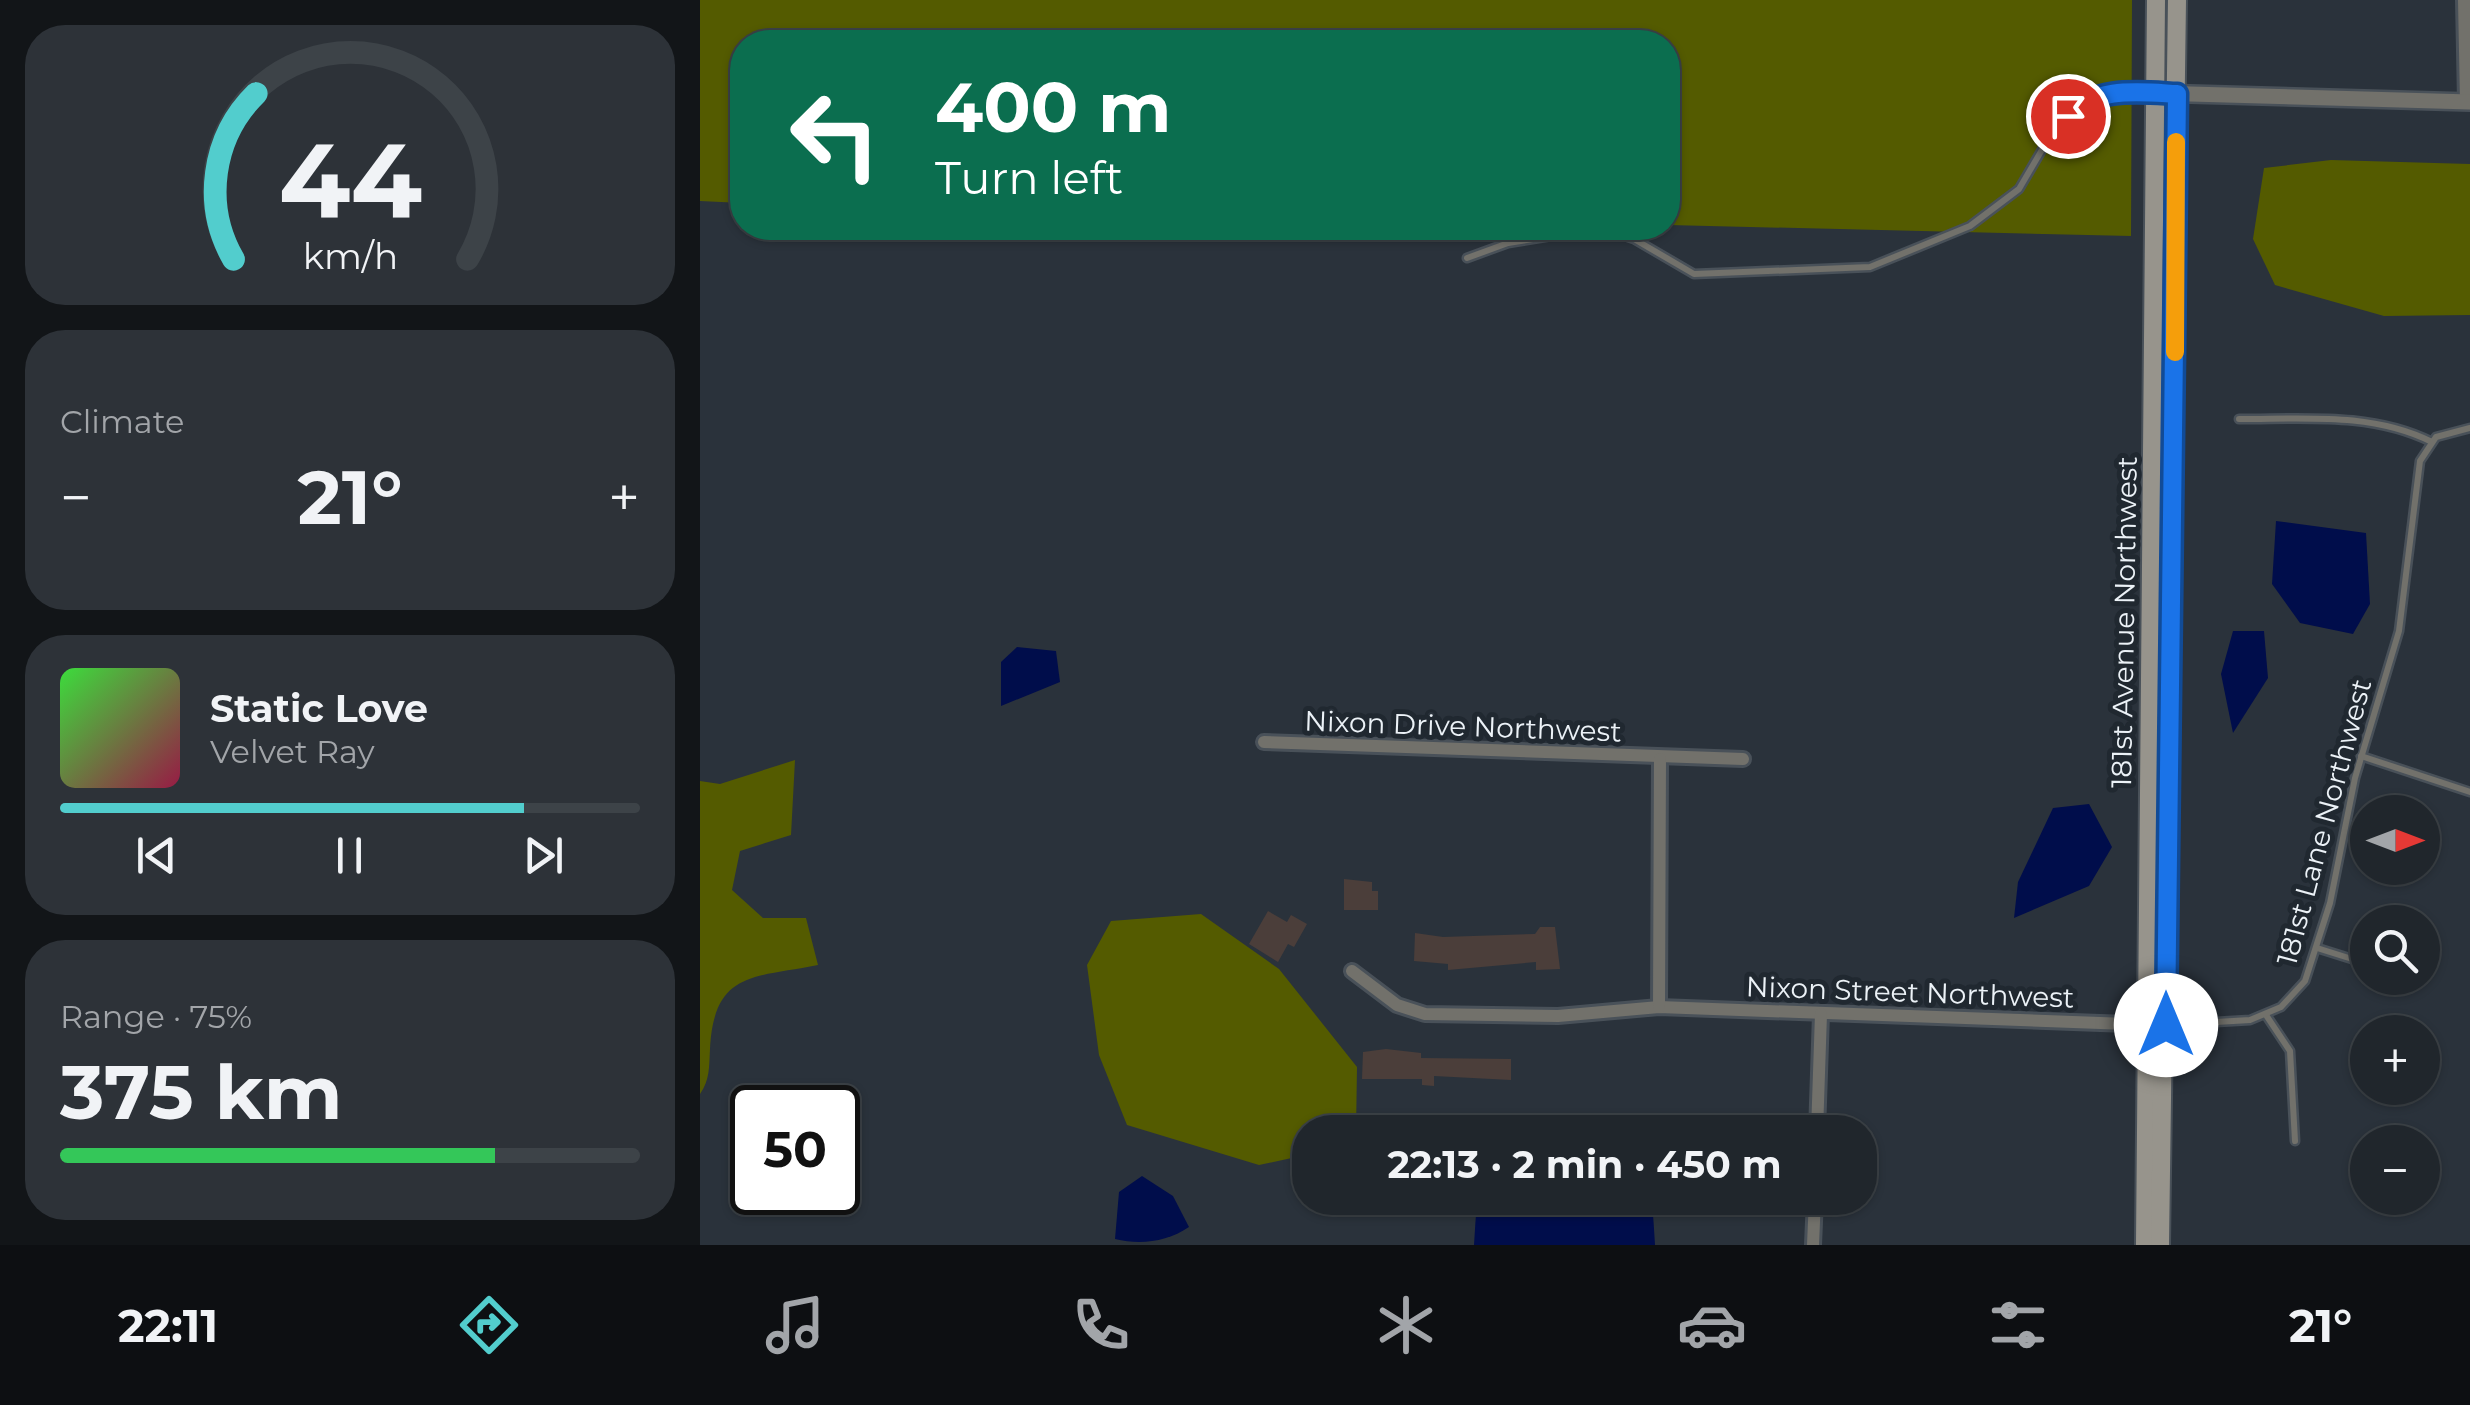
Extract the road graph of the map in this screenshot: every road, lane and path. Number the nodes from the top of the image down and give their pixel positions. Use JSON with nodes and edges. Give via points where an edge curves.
{"nodes":[{"id":1,"x":2156,"y":0,"type":"edge"},
{"id":2,"x":2177,"y":0,"type":"edge"},
{"id":3,"x":2464,"y":0,"type":"edge"},
{"id":4,"x":2155,"y":93,"type":"junction"},
{"id":5,"x":2177,"y":94,"type":"junction"},
{"id":6,"x":2468,"y":102,"type":"edge"},
{"id":7,"x":1527,"y":240,"type":"edge"},
{"id":8,"x":1636,"y":240,"type":"edge"},
{"id":9,"x":1467,"y":258,"type":"dead end"},
{"id":10,"x":2238,"y":419,"type":"dead end"},
{"id":11,"x":2470,"y":428,"type":"edge"},
{"id":12,"x":2432,"y":442,"type":"junction"},
{"id":13,"x":1264,"y":742,"type":"dead end"},
{"id":14,"x":2361,"y":756,"type":"junction"},
{"id":15,"x":1660,"y":759,"type":"junction"},
{"id":16,"x":1743,"y":759,"type":"dead end"},
{"id":17,"x":2470,"y":792,"type":"edge"},
{"id":18,"x":2317,"y":948,"type":"junction"},
{"id":19,"x":2350,"y":958,"type":"edge"},
{"id":20,"x":1352,"y":970,"type":"dead end"},
{"id":21,"x":1659,"y":1007,"type":"junction"},
{"id":22,"x":1821,"y":1014,"type":"junction"},
{"id":23,"x":2266,"y":1015,"type":"junction"},
{"id":24,"x":2158,"y":1025,"type":"junction"},
{"id":25,"x":1818,"y":1115,"type":"edge"},
{"id":26,"x":2295,"y":1140,"type":"dead end"},
{"id":27,"x":1814,"y":1215,"type":"edge"},
{"id":28,"x":1813,"y":1245,"type":"edge"},
{"id":29,"x":2145,"y":1245,"type":"edge"},
{"id":30,"x":2160,"y":1245,"type":"edge"}],
"edges":[{"from":1,"to":4,"type":"main road","name":"181st Avenue Northwest"},
{"from":2,"to":5,"type":"main road","name":"181st Avenue Northwest"},
{"from":3,"to":6,"type":"street"},
{"from":4,"to":5,"type":"street"},
{"from":4,"to":8,"type":"lane","via":[[2082,100],[2053,131],[2019,190],[1970,226],[1870,267],[1694,274]]},
{"from":4,"to":24,"type":"main road","name":"181st Avenue Northwest"},
{"from":5,"to":6,"type":"street"},
{"from":5,"to":24,"type":"main road","name":"181st Avenue Northwest"},
{"from":7,"to":9,"type":"lane"},
{"from":10,"to":12,"type":"lane","via":[[2399,426]]},
{"from":11,"to":12,"type":"lane","via":[[2449,430]]},
{"from":12,"to":14,"type":"lane","name":"181st Lane Northwest","via":[[2417,476],[2399,631]]},
{"from":13,"to":15,"type":"street","name":"Nixon Drive Northwest"},
{"from":14,"to":17,"type":"lane"},
{"from":14,"to":18,"type":"lane","name":"181st Lane Northwest"},
{"from":15,"to":16,"type":"street","name":"Nixon Drive Northwest"},
{"from":15,"to":21,"type":"street"},
{"from":18,"to":19,"type":"lane"},
{"from":18,"to":23,"type":"lane","name":"181st Lane Northwest","via":[[2295,996]]},
{"from":20,"to":21,"type":"street","name":"Nixon Street Northwest","via":[[1397,1005],[1425,1014],[1558,1016]]},
{"from":21,"to":22,"type":"street","name":"Nixon Street Northwest"},
{"from":22,"to":24,"type":"street","name":"Nixon Street Northwest"},
{"from":22,"to":25,"type":"street"},
{"from":23,"to":24,"type":"lane"},
{"from":23,"to":26,"type":"lane","via":[[2290,1051]]},
{"from":24,"to":29,"type":"main road","name":"181st Avenue Northwest"},
{"from":24,"to":30,"type":"main road","name":"181st Avenue Northwest"},
{"from":27,"to":28,"type":"street"}]}
